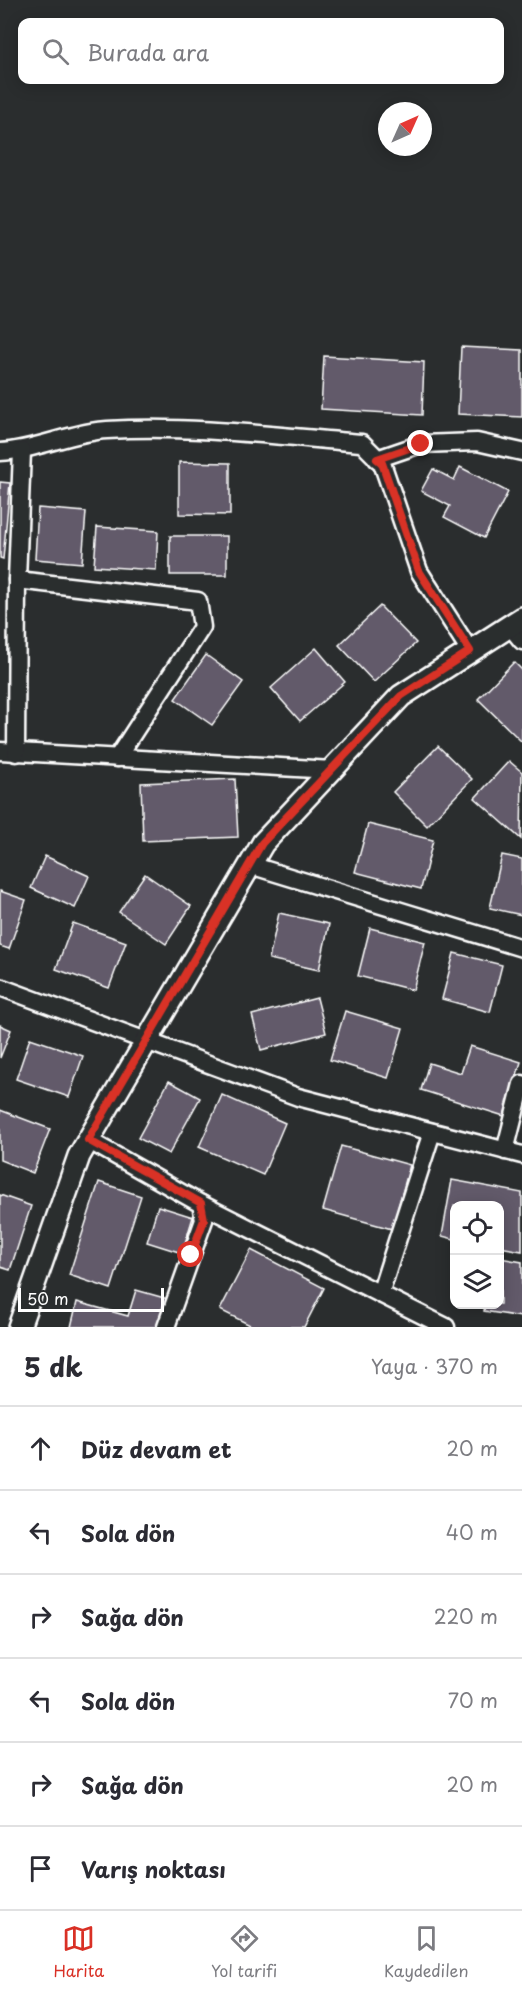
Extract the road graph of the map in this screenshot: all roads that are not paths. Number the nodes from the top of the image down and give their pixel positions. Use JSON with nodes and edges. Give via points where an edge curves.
{"nodes":[{"id":1,"x":22,"y":451,"type":"junction"},
{"id":2,"x":0,"y":452,"type":"edge"},
{"id":3,"x":522,"y":452,"type":"edge"},
{"id":4,"x":377,"y":459,"type":"junction"},
{"id":5,"x":17,"y":580,"type":"junction"},
{"id":6,"x":518,"y":628,"type":"edge"},
{"id":7,"x":470,"y":651,"type":"junction"},
{"id":8,"x":8,"y":752,"type":"edge"},
{"id":9,"x":117,"y":758,"type":"junction"},
{"id":10,"x":332,"y":770,"type":"junction"},
{"id":11,"x":250,"y":865,"type":"junction"},
{"id":12,"x":522,"y":948,"type":"edge"},
{"id":13,"x":0,"y":987,"type":"edge"},
{"id":14,"x":146,"y":1041,"type":"junction"},
{"id":15,"x":522,"y":1084,"type":"edge"},
{"id":16,"x":432,"y":1132,"type":"junction"},
{"id":17,"x":88,"y":1140,"type":"junction"},
{"id":18,"x":505,"y":1151,"type":"junction"},
{"id":19,"x":522,"y":1155,"type":"edge"},
{"id":20,"x":201,"y":1203,"type":"junction"},
{"id":21,"x":380,"y":1294,"type":"junction"},
{"id":22,"x":19,"y":1327,"type":"edge"},
{"id":23,"x":166,"y":1327,"type":"edge"},
{"id":24,"x":446,"y":1327,"type":"edge"}],
"edges":[{"from":1,"to":2,"type":"street"},
{"from":1,"to":4,"type":"street","via":[[103,430],[171,428],[362,443]]},
{"from":1,"to":5,"type":"street"},
{"from":3,"to":4,"type":"street","via":[[477,442],[421,444]]},
{"from":4,"to":7,"type":"street","via":[[382,463],[419,571]]},
{"from":5,"to":8,"type":"street"},
{"from":5,"to":9,"type":"street","via":[[198,601],[202,627]]},
{"from":6,"to":7,"type":"street"},
{"from":7,"to":10,"type":"street","via":[[401,696]]},
{"from":8,"to":9,"type":"street"},
{"from":9,"to":10,"type":"street"},
{"from":10,"to":11,"type":"street","via":[[262,843]]},
{"from":11,"to":12,"type":"street"},
{"from":11,"to":14,"type":"street"},
{"from":13,"to":14,"type":"street"},
{"from":14,"to":16,"type":"street","via":[[298,1096]]},
{"from":14,"to":17,"type":"street"},
{"from":15,"to":18,"type":"street"},
{"from":16,"to":18,"type":"street"},
{"from":16,"to":21,"type":"street"},
{"from":17,"to":20,"type":"street"},
{"from":17,"to":22,"type":"street"},
{"from":18,"to":19,"type":"street"},
{"from":20,"to":21,"type":"street"},
{"from":20,"to":23,"type":"street","via":[[204,1220]]},
{"from":21,"to":24,"type":"street"}]}
